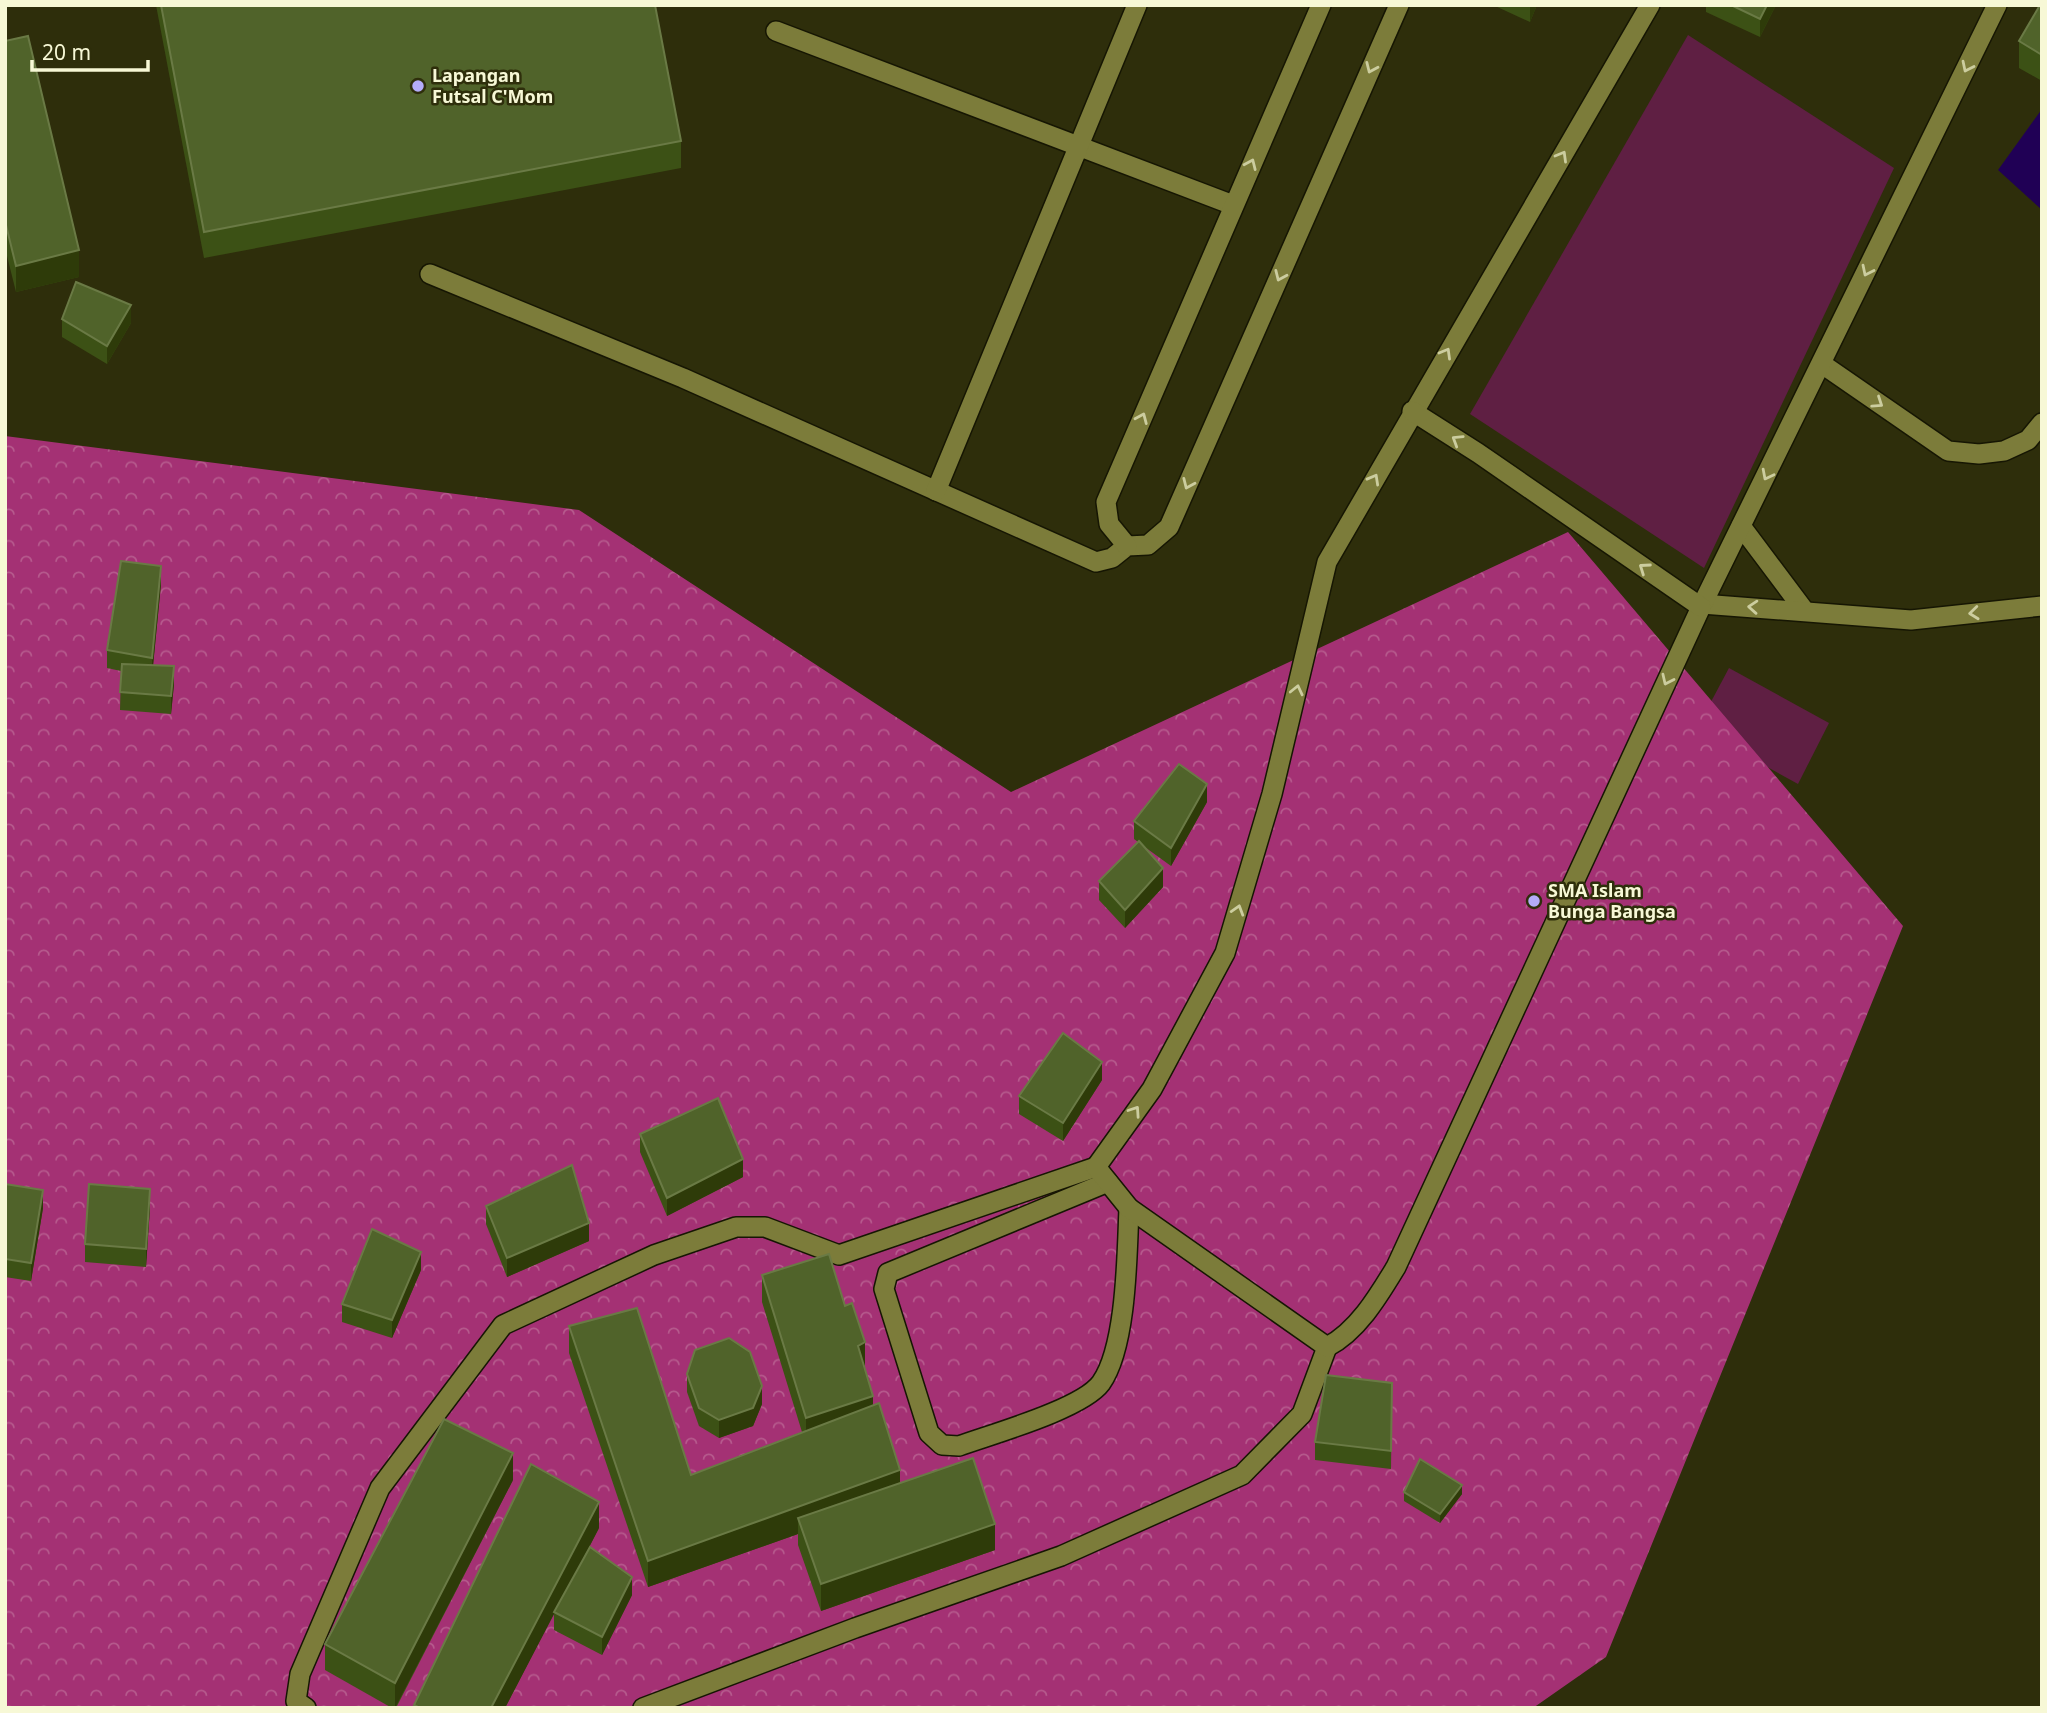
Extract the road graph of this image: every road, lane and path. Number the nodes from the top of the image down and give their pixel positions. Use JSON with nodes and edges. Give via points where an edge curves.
{"nodes":[{"id":1,"x":1137,"y":5,"type":"edge"},
{"id":2,"x":1321,"y":5,"type":"edge"},
{"id":3,"x":1399,"y":5,"type":"edge"},
{"id":4,"x":1650,"y":5,"type":"edge"},
{"id":5,"x":1997,"y":5,"type":"edge"},
{"id":6,"x":776,"y":32,"type":"dead end"},
{"id":7,"x":1080,"y":147,"type":"junction"},
{"id":8,"x":1233,"y":205,"type":"junction"},
{"id":9,"x":430,"y":274,"type":"dead end"},
{"id":10,"x":1822,"y":364,"type":"junction"},
{"id":11,"x":1412,"y":411,"type":"junction"},
{"id":12,"x":2042,"y":423,"type":"edge"},
{"id":13,"x":936,"y":491,"type":"junction"},
{"id":14,"x":1741,"y":526,"type":"junction"},
{"id":15,"x":1127,"y":546,"type":"junction"},
{"id":16,"x":1701,"y":605,"type":"junction"},
{"id":17,"x":2042,"y":606,"type":"edge"},
{"id":18,"x":1804,"y":610,"type":"junction"},
{"id":19,"x":1102,"y":1175,"type":"junction"},
{"id":20,"x":1129,"y":1208,"type":"junction"},
{"id":21,"x":1327,"y":1347,"type":"junction"},
{"id":22,"x":306,"y":1708,"type":"edge"},
{"id":23,"x":643,"y":1708,"type":"edge"}],
"edges":[{"from":1,"to":7,"type":"street"},
{"from":8,"to":2,"type":"street","one_way":true},
{"from":3,"to":15,"type":"street","one_way":true,"via":[[1169,527],[1148,545]]},
{"from":11,"to":4,"type":"street","one_way":true},
{"from":5,"to":10,"type":"street","one_way":true},
{"from":6,"to":7,"type":"street"},
{"from":7,"to":8,"type":"street"},
{"from":7,"to":13,"type":"street"},
{"from":15,"to":8,"type":"street","one_way":true,"via":[[1109,524],[1107,502]]},
{"from":9,"to":13,"type":"street","via":[[683,377]]},
{"from":10,"to":12,"type":"street","one_way":true,"via":[[1948,451],[2004,451],[2028,440]]},
{"from":10,"to":14,"type":"street","one_way":true},
{"from":16,"to":11,"type":"street","one_way":true},
{"from":19,"to":11,"type":"street","one_way":true,"via":[[1224,953],[1272,794],[1327,562]]},
{"from":13,"to":15,"type":"street","via":[[1096,562],[1112,558]]},
{"from":14,"to":16,"type":"street"},
{"from":14,"to":18,"type":"street"},
{"from":18,"to":16,"type":"street","one_way":true},
{"from":16,"to":21,"type":"street","one_way":true,"via":[[1396,1266],[1376,1301]]},
{"from":17,"to":18,"type":"street","one_way":true,"via":[[1911,620]]},
{"from":19,"to":20,"type":"street"},
{"from":19,"to":20,"type":"street","via":[[888,1273],[884,1289],[929,1433],[942,1445],[959,1446],[1066,1407],[1100,1383],[1119,1335]]},
{"from":19,"to":22,"type":"street","via":[[839,1255],[765,1227],[736,1227],[654,1255],[503,1325],[380,1488],[300,1674],[296,1701]]},
{"from":20,"to":21,"type":"street"},
{"from":21,"to":23,"type":"street","via":[[1301,1414],[1242,1475],[1061,1556]]}]}
